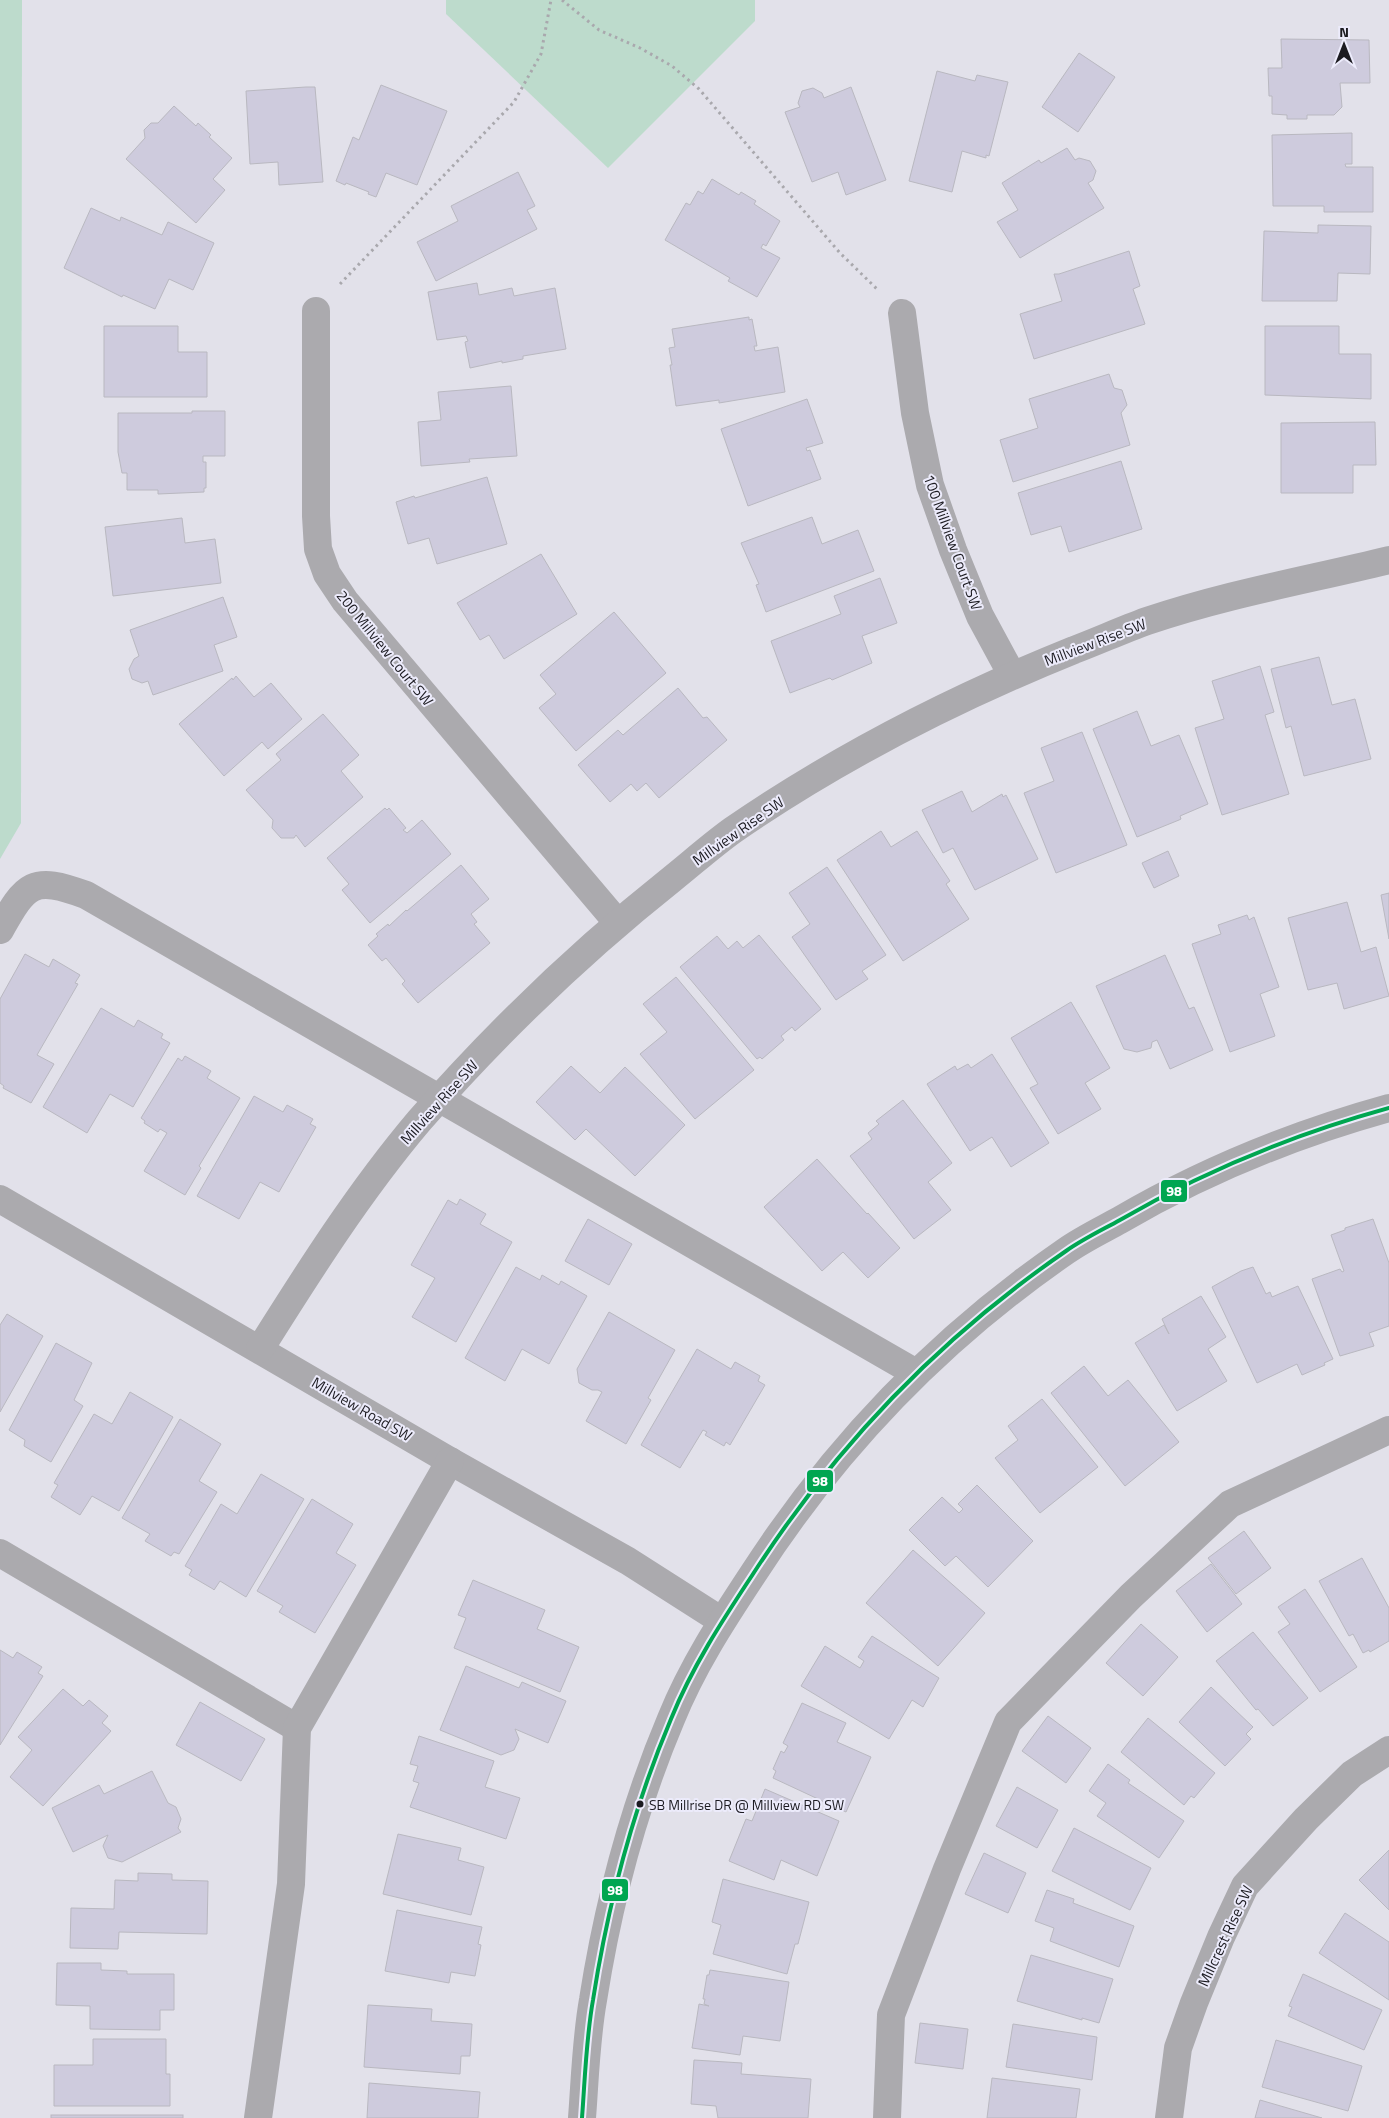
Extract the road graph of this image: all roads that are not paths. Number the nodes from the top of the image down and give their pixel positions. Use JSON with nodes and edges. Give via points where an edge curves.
{"nodes":[{"id":1,"x":316,"y":310,"type":"road end"},
{"id":2,"x":902,"y":313,"type":"road end"},
{"id":3,"x":1389,"y":560,"type":"edge"},
{"id":4,"x":1012,"y":675,"type":"junction"},
{"id":5,"x":617,"y":922,"type":"junction"},
{"id":6,"x":0,"y":930,"type":"edge"},
{"id":7,"x":440,"y":1099,"type":"junction"},
{"id":8,"x":1389,"y":1108,"type":"edge"},
{"id":9,"x":0,"y":1199,"type":"edge"},
{"id":10,"x":260,"y":1349,"type":"junction"},
{"id":11,"x":916,"y":1373,"type":"junction"},
{"id":12,"x":1389,"y":1430,"type":"edge"},
{"id":13,"x":450,"y":1460,"type":"junction"},
{"id":14,"x":0,"y":1553,"type":"edge"},
{"id":15,"x":722,"y":1621,"type":"junction"},
{"id":16,"x":297,"y":1728,"type":"junction"},
{"id":17,"x":1389,"y":1750,"type":"edge"},
{"id":18,"x":258,"y":2118,"type":"edge"},
{"id":19,"x":582,"y":2118,"type":"edge"},
{"id":20,"x":887,"y":2118,"type":"edge"},
{"id":21,"x":1169,"y":2118,"type":"edge"}],
"edges":[{"from":1,"to":5,"type":"street","name":"200 Millview Court SW","via":[[316,516],[318,549],[326,574],[344,601]]},
{"from":2,"to":4,"type":"street","name":"100 Millview Court SW","via":[[915,413],[930,485],[980,616]]},
{"from":3,"to":4,"type":"street","name":"Millview Rise SW","via":[[1232,595],[1144,622]]},
{"from":4,"to":5,"type":"street","name":"Millview Rise SW","via":[[906,726],[795,790],[731,832]]},
{"from":5,"to":7,"type":"street","name":"Millview Rise SW","via":[[534,998]]},
{"from":6,"to":7,"type":"street","via":[[18,898],[32,888],[44,884],[63,886],[86,894]]},
{"from":7,"to":10,"type":"street","name":"Millview Rise SW","via":[[334,1233]]},
{"from":7,"to":11,"type":"street"},
{"from":8,"to":11,"type":"street","via":[[1352,1118],[1237,1160],[1160,1196],[1068,1249],[988,1308]]},
{"from":9,"to":10,"type":"street","name":"Millview Road SW"},
{"from":10,"to":13,"type":"street","name":"Millview Road SW"},
{"from":11,"to":15,"type":"street","via":[[841,1453],[771,1545]]},
{"from":12,"to":20,"type":"street","via":[[1230,1504],[1131,1596],[1008,1722],[891,2015]]},
{"from":13,"to":15,"type":"street","name":"Millview Road SW","via":[[628,1561]]},
{"from":13,"to":16,"type":"street"},
{"from":14,"to":16,"type":"street"},
{"from":15,"to":19,"type":"street","via":[[672,1716],[645,1785],[615,1885],[592,2003]]},
{"from":16,"to":18,"type":"street","via":[[291,1884]]},
{"from":17,"to":21,"type":"street","name":"Millcrest Rise SW","via":[[1352,1774],[1245,1886],[1221,1937],[1178,2048]]}]}
